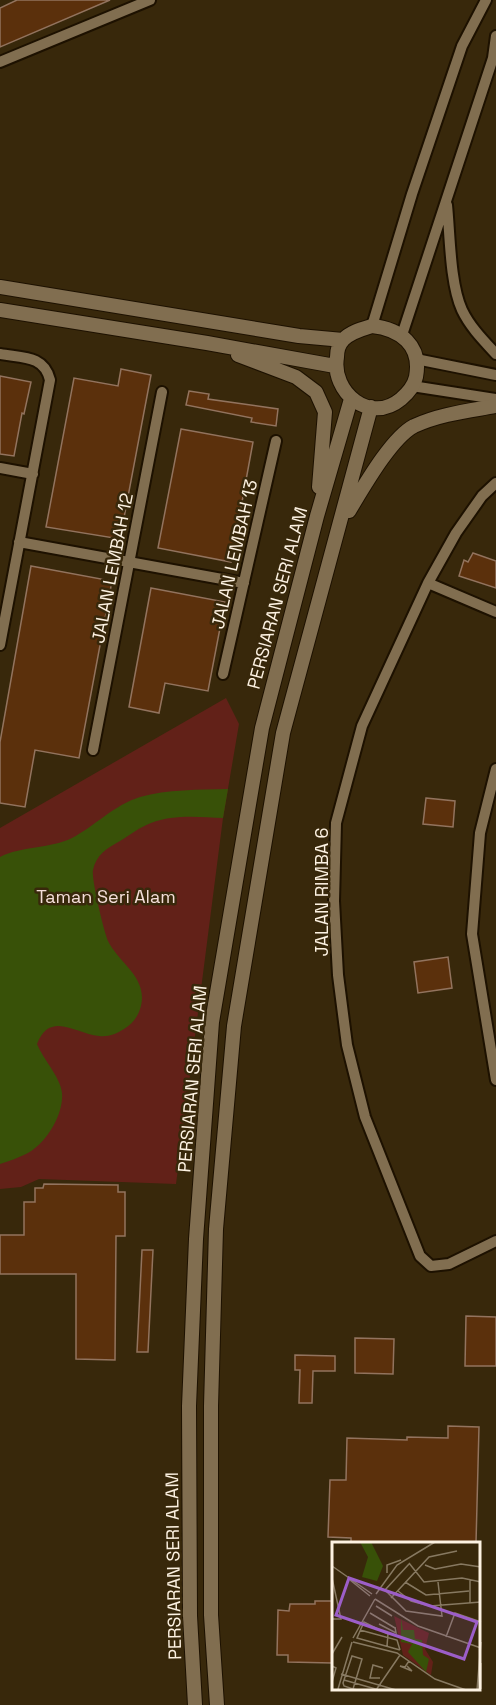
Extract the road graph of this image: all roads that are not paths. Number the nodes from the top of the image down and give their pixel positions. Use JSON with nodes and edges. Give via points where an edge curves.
{"nodes":[{"id":1,"x":150,"y":0,"type":"edge"},
{"id":2,"x":486,"y":0,"type":"edge"},
{"id":3,"x":496,"y":36,"type":"edge"},
{"id":4,"x":0,"y":62,"type":"edge"},
{"id":5,"x":446,"y":202,"type":"junction"},
{"id":6,"x":0,"y":287,"type":"edge"},
{"id":7,"x":0,"y":310,"type":"edge"},
{"id":8,"x":372,"y":326,"type":"junction"},
{"id":9,"x":402,"y":335,"type":"junction"},
{"id":10,"x":343,"y":340,"type":"junction"},
{"id":11,"x":207,"y":343,"type":"junction"},
{"id":12,"x":0,"y":354,"type":"edge"},
{"id":13,"x":496,"y":354,"type":"edge"},
{"id":14,"x":416,"y":359,"type":"junction"},
{"id":15,"x":335,"y":366,"type":"junction"},
{"id":16,"x":496,"y":375,"type":"edge"},
{"id":17,"x":412,"y":386,"type":"junction"},
{"id":18,"x":162,"y":392,"type":"dead end"},
{"id":19,"x":351,"y":399,"type":"junction"},
{"id":20,"x":496,"y":399,"type":"edge"},
{"id":21,"x":496,"y":406,"type":"edge"},
{"id":22,"x":371,"y":407,"type":"junction"},
{"id":23,"x":276,"y":441,"type":"dead end"},
{"id":24,"x":0,"y":468,"type":"edge"},
{"id":25,"x":33,"y":474,"type":"junction"},
{"id":26,"x":496,"y":483,"type":"edge"},
{"id":27,"x":317,"y":516,"type":"junction"},
{"id":28,"x":341,"y":523,"type":"junction"},
{"id":29,"x":19,"y":542,"type":"junction"},
{"id":30,"x":130,"y":562,"type":"junction"},
{"id":31,"x":244,"y":583,"type":"junction"},
{"id":32,"x":428,"y":583,"type":"junction"},
{"id":33,"x":496,"y":612,"type":"edge"},
{"id":34,"x":0,"y":645,"type":"edge"},
{"id":35,"x":223,"y":674,"type":"dead end"},
{"id":36,"x":93,"y":750,"type":"dead end"},
{"id":37,"x":496,"y":769,"type":"edge"},
{"id":38,"x":496,"y":1080,"type":"edge"},
{"id":39,"x":496,"y":1241,"type":"edge"},
{"id":40,"x":195,"y":1705,"type":"edge"},
{"id":41,"x":218,"y":1705,"type":"edge"}],
"edges":[{"from":1,"to":4,"type":"street"},
{"from":2,"to":8,"type":"street","via":[[462,46]]},
{"from":3,"to":5,"type":"street","via":[[493,57]]},
{"from":5,"to":9,"type":"street"},
{"from":5,"to":13,"type":"street","via":[[454,282],[462,310]]},
{"from":6,"to":10,"type":"street"},
{"from":7,"to":11,"type":"street"},
{"from":8,"to":9,"type":"street","via":[[388,327]]},
{"from":8,"to":10,"type":"street"},
{"from":9,"to":14,"type":"street"},
{"from":10,"to":15,"type":"street"},
{"from":11,"to":15,"type":"street"},
{"from":11,"to":27,"type":"street","via":[[296,377],[316,392],[325,412]]},
{"from":12,"to":25,"type":"street","via":[[39,361],[47,368],[50,380]]},
{"from":14,"to":16,"type":"street"},
{"from":14,"to":17,"type":"street"},
{"from":15,"to":19,"type":"street","via":[[340,386]]},
{"from":17,"to":20,"type":"street"},
{"from":17,"to":22,"type":"street","via":[[396,403]]},
{"from":18,"to":30,"type":"street","name":"JALAN LEMBAH 12"},
{"from":19,"to":22,"type":"street"},
{"from":19,"to":27,"type":"street","name":"PERSIARAN SERI ALAM"},
{"from":21,"to":28,"type":"street","via":[[447,414],[412,427],[387,452]]},
{"from":22,"to":28,"type":"street","name":"PERSIARAN SERI ALAM"},
{"from":23,"to":31,"type":"street","name":"JALAN LEMBAH 13"},
{"from":24,"to":25,"type":"street"},
{"from":25,"to":29,"type":"street"},
{"from":26,"to":32,"type":"street","name":"JALAN RIMBA 6","via":[[456,533]]},
{"from":27,"to":40,"type":"street","name":"PERSIARAN SERI ALAM","via":[[262,729],[212,1022],[189,1406],[190,1616]]},
{"from":28,"to":41,"type":"street","name":"PERSIARAN SERI ALAM","via":[[283,732],[234,1026],[216,1229],[211,1406],[212,1615]]},
{"from":29,"to":30,"type":"street"},
{"from":29,"to":34,"type":"street"},
{"from":30,"to":31,"type":"street"},
{"from":30,"to":36,"type":"street","name":"JALAN LEMBAH 12"},
{"from":31,"to":35,"type":"street","name":"JALAN LEMBAH 13"},
{"from":32,"to":33,"type":"street"},
{"from":32,"to":39,"type":"street","name":"JALAN RIMBA 6","via":[[362,726],[336,823],[334,901],[338,975],[347,1045],[365,1117],[420,1256],[431,1266],[449,1264]]},
{"from":37,"to":38,"type":"street","via":[[480,833],[472,934]]}]}
